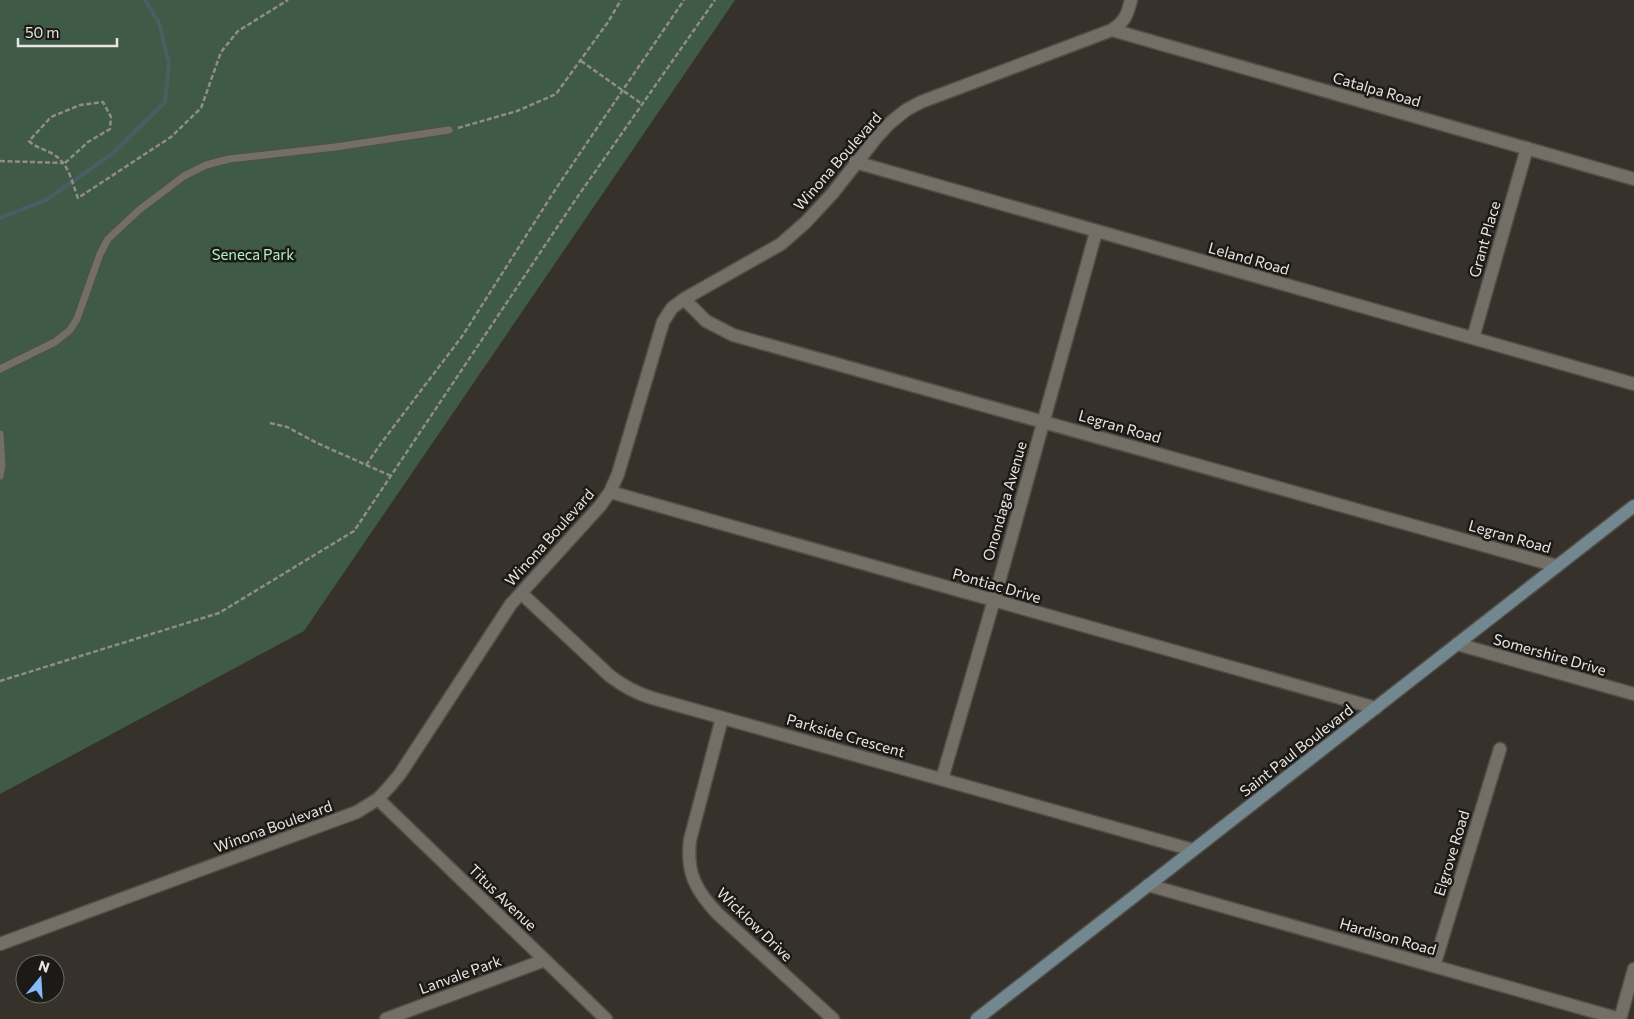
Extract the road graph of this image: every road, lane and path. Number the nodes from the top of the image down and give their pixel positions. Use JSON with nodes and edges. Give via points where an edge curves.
{"nodes":[{"id":1,"x":288,"y":0,"type":"edge"},
{"id":2,"x":622,"y":0,"type":"edge"},
{"id":3,"x":684,"y":0,"type":"edge"},
{"id":4,"x":715,"y":0,"type":"edge"},
{"id":5,"x":1131,"y":0,"type":"edge"},
{"id":6,"x":1112,"y":30,"type":"junction"},
{"id":7,"x":581,"y":61,"type":"junction"},
{"id":8,"x":623,"y":91,"type":"junction"},
{"id":9,"x":642,"y":104,"type":"junction"},
{"id":10,"x":449,"y":130,"type":"joint"},
{"id":11,"x":1527,"y":148,"type":"junction"},
{"id":12,"x":0,"y":161,"type":"edge"},
{"id":13,"x":855,"y":162,"type":"junction"},
{"id":14,"x":65,"y":163,"type":"junction"},
{"id":15,"x":1634,"y":179,"type":"edge"},
{"id":16,"x":1096,"y":232,"type":"junction"},
{"id":17,"x":684,"y":299,"type":"junction"},
{"id":18,"x":1474,"y":338,"type":"junction"},
{"id":19,"x":0,"y":369,"type":"edge"},
{"id":20,"x":1634,"y":384,"type":"edge"},
{"id":21,"x":1043,"y":421,"type":"junction"},
{"id":22,"x":270,"y":423,"type":"dead end"},
{"id":23,"x":0,"y":434,"type":"edge"},
{"id":24,"x":366,"y":466,"type":"junction"},
{"id":25,"x":0,"y":476,"type":"edge"},
{"id":26,"x":390,"y":476,"type":"junction"},
{"id":27,"x":610,"y":492,"type":"junction"},
{"id":28,"x":1634,"y":506,"type":"edge"},
{"id":29,"x":1557,"y":566,"type":"junction"},
{"id":30,"x":521,"y":593,"type":"junction"},
{"id":31,"x":994,"y":600,"type":"junction"},
{"id":32,"x":1457,"y":644,"type":"junction"},
{"id":33,"x":0,"y":681,"type":"edge"},
{"id":34,"x":1634,"y":694,"type":"edge"},
{"id":35,"x":1376,"y":708,"type":"junction"},
{"id":36,"x":722,"y":718,"type":"junction"},
{"id":37,"x":1500,"y":749,"type":"dead end"},
{"id":38,"x":942,"y":779,"type":"junction"},
{"id":39,"x":378,"y":799,"type":"junction"},
{"id":40,"x":1193,"y":850,"type":"junction"},
{"id":41,"x":1148,"y":885,"type":"junction"},
{"id":42,"x":0,"y":944,"type":"edge"},
{"id":43,"x":545,"y":960,"type":"junction"},
{"id":44,"x":1434,"y":966,"type":"junction"},
{"id":45,"x":1634,"y":969,"type":"edge"},
{"id":46,"x":386,"y":1019,"type":"edge"},
{"id":47,"x":606,"y":1019,"type":"edge"},
{"id":48,"x":833,"y":1019,"type":"edge"},
{"id":49,"x":977,"y":1019,"type":"edge"},
{"id":50,"x":1620,"y":1019,"type":"edge"}],
"edges":[{"from":1,"to":14,"type":"path","via":[[238,31],[221,52],[202,108],[171,137],[78,198]]},
{"from":2,"to":7,"type":"path"},
{"from":3,"to":8,"type":"path"},
{"from":4,"to":9,"type":"path"},
{"from":5,"to":6,"type":"street","name":"Winona Boulevard","via":[[1127,16]]},
{"from":6,"to":11,"type":"street","name":"Catalpa Road"},
{"from":6,"to":13,"type":"street","name":"Winona Boulevard","via":[[906,110]]},
{"from":7,"to":8,"type":"path"},
{"from":7,"to":10,"type":"path","via":[[556,94],[517,110]]},
{"from":8,"to":9,"type":"path"},
{"from":8,"to":24,"type":"path","via":[[557,187],[463,335]]},
{"from":9,"to":26,"type":"path"},
{"from":10,"to":19,"type":"lane","via":[[229,159],[206,165],[184,176],[138,210],[108,239],[70,330],[55,342]]},
{"from":11,"to":15,"type":"street","name":"Catalpa Road"},
{"from":11,"to":18,"type":"street","name":"Grant Place"},
{"from":12,"to":14,"type":"path"},
{"from":13,"to":16,"type":"street","name":"Leland Road"},
{"from":13,"to":17,"type":"street","name":"Winona Boulevard","via":[[832,194],[781,244]]},
{"from":14,"to":14,"type":"path","via":[[29,141],[51,117],[80,105],[103,102],[111,117],[110,129],[88,142]]},
{"from":16,"to":18,"type":"street","name":"Leland Road"},
{"from":16,"to":21,"type":"street","name":"Onondaga Avenue"},
{"from":17,"to":21,"type":"street","name":"Legran Road","via":[[706,321],[733,334]]},
{"from":17,"to":27,"type":"street","name":"Winona Boulevard","via":[[672,308],[663,322]]},
{"from":18,"to":20,"type":"street","name":"Leland Road"},
{"from":21,"to":29,"type":"street","name":"Legran Road"},
{"from":21,"to":31,"type":"street","name":"Onondaga Avenue"},
{"from":22,"to":24,"type":"path","via":[[287,427]]},
{"from":23,"to":25,"type":"lane"},
{"from":24,"to":26,"type":"path"},
{"from":26,"to":33,"type":"path","via":[[354,531],[219,612]]},
{"from":27,"to":30,"type":"street","name":"Winona Boulevard"},
{"from":27,"to":31,"type":"street","name":"Pontiac Drive"},
{"from":28,"to":29,"type":"main road","name":"Saint Paul Boulevard"},
{"from":29,"to":32,"type":"main road","name":"Saint Paul Boulevard"},
{"from":30,"to":36,"type":"street","name":"Parkside Crescent","via":[[623,685],[652,698]]},
{"from":30,"to":39,"type":"street","name":"Winona Boulevard","via":[[400,774]]},
{"from":31,"to":35,"type":"street","name":"Pontiac Drive"},
{"from":31,"to":38,"type":"street","name":"Onondaga Avenue"},
{"from":32,"to":34,"type":"street","name":"Somershire Drive"},
{"from":32,"to":35,"type":"main road","name":"Saint Paul Boulevard"},
{"from":35,"to":40,"type":"main road","name":"Saint Paul Boulevard"},
{"from":36,"to":38,"type":"street","name":"Parkside Crescent"},
{"from":36,"to":48,"type":"street","name":"Wicklow Drive","via":[[690,840],[688,857],[691,873],[705,901]]},
{"from":37,"to":44,"type":"street","name":"Elgrove Road"},
{"from":38,"to":40,"type":"street","name":"Parkside Crescent"},
{"from":39,"to":42,"type":"street","name":"Winona Boulevard","via":[[357,812]]},
{"from":39,"to":43,"type":"street","name":"Titus Avenue"},
{"from":40,"to":41,"type":"main road","name":"Saint Paul Boulevard"},
{"from":41,"to":44,"type":"street","name":"Hardison Road"},
{"from":41,"to":49,"type":"main road","name":"Saint Paul Boulevard"},
{"from":43,"to":46,"type":"street","name":"Lanvale Park"},
{"from":43,"to":47,"type":"street","name":"Titus Avenue"},
{"from":44,"to":50,"type":"street","name":"Hardison Road"},
{"from":45,"to":50,"type":"street"}]}
